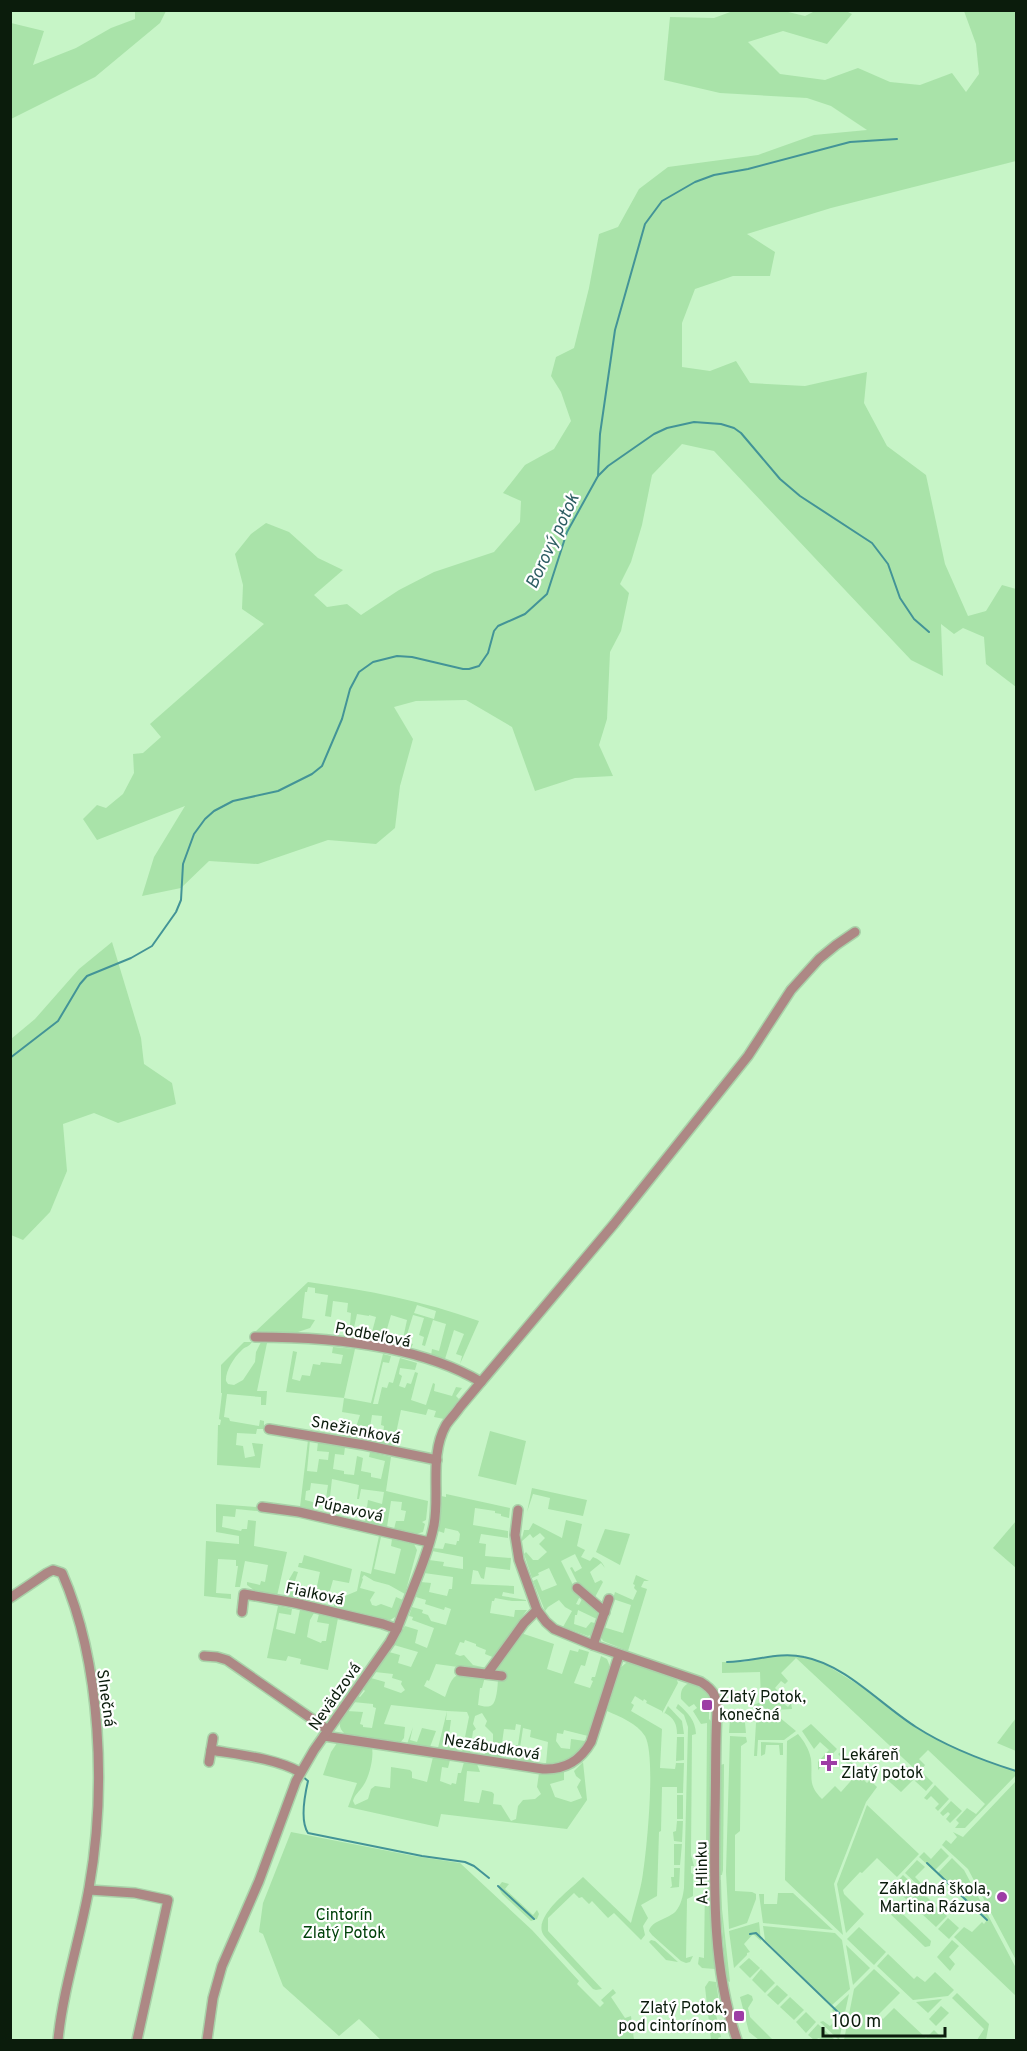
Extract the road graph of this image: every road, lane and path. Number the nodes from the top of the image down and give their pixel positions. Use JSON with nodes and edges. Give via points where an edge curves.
{"nodes":[{"id":1,"x":855,"y":932,"type":"dead end"},
{"id":2,"x":255,"y":1337,"type":"dead end"},
{"id":3,"x":484,"y":1378,"type":"junction"},
{"id":4,"x":269,"y":1429,"type":"dead end"},
{"id":5,"x":437,"y":1460,"type":"junction"},
{"id":6,"x":262,"y":1507,"type":"dead end"},
{"id":7,"x":518,"y":1510,"type":"dead end"},
{"id":8,"x":429,"y":1542,"type":"junction"},
{"id":9,"x":577,"y":1588,"type":"dead end"},
{"id":10,"x":10,"y":1598,"type":"edge"},
{"id":11,"x":609,"y":1599,"type":"dead end"},
{"id":12,"x":537,"y":1610,"type":"junction"},
{"id":13,"x":242,"y":1612,"type":"dead end"},
{"id":14,"x":605,"y":1612,"type":"junction"},
{"id":15,"x":397,"y":1629,"type":"junction"},
{"id":16,"x":593,"y":1645,"type":"junction"},
{"id":17,"x":620,"y":1655,"type":"junction"},
{"id":18,"x":204,"y":1656,"type":"dead end"},
{"id":19,"x":460,"y":1671,"type":"dead end"},
{"id":20,"x":487,"y":1674,"type":"junction"},
{"id":21,"x":502,"y":1676,"type":"dead end"},
{"id":22,"x":326,"y":1733,"type":"junction"},
{"id":23,"x":213,"y":1738,"type":"dead end"},
{"id":24,"x":211,"y":1750,"type":"junction"},
{"id":25,"x":209,"y":1762,"type":"dead end"},
{"id":26,"x":300,"y":1772,"type":"junction"},
{"id":27,"x":89,"y":1890,"type":"junction"},
{"id":28,"x":58,"y":2040,"type":"edge"},
{"id":29,"x":137,"y":2040,"type":"edge"},
{"id":30,"x":207,"y":2040,"type":"edge"},
{"id":31,"x":737,"y":2040,"type":"edge"}],
"edges":[{"from":1,"to":3,"type":"street","name":"Nevädzová","via":[[819,959],[790,990],[748,1056]]},
{"from":2,"to":3,"type":"street","name":"Podbeľová","via":[[375,1346]]},
{"from":3,"to":5,"type":"street","name":"Nevädzová","via":[[446,1426]]},
{"from":4,"to":5,"type":"street","name":"Snežienková"},
{"from":5,"to":8,"type":"street","name":"Nevädzová","via":[[434,1524]]},
{"from":6,"to":8,"type":"street","name":"Púpavová"},
{"from":7,"to":12,"type":"street","via":[[516,1547]]},
{"from":8,"to":15,"type":"street","name":"Nevädzová"},
{"from":9,"to":14,"type":"street"},
{"from":10,"to":27,"type":"street","name":"Slnečná","via":[[57,1570],[62,1573],[79,1625],[98,1745],[98,1807]]},
{"from":11,"to":14,"type":"street"},
{"from":12,"to":16,"type":"street","via":[[554,1629]]},
{"from":12,"to":20,"type":"street"},
{"from":13,"to":15,"type":"street","name":"Fialková","via":[[244,1594]]},
{"from":14,"to":16,"type":"street"},
{"from":15,"to":22,"type":"street","name":"Nevädzová"},
{"from":16,"to":17,"type":"street"},
{"from":17,"to":22,"type":"street","name":"Nezábudková","via":[[591,1742],[577,1760],[558,1768],[543,1769]]},
{"from":17,"to":31,"type":"street","name":"A. Hlinku","via":[[701,1682],[716,1695],[717,1917],[725,1994]]},
{"from":18,"to":22,"type":"street","name":"Nezábudková","via":[[227,1660]]},
{"from":19,"to":20,"type":"street"},
{"from":20,"to":21,"type":"street"},
{"from":22,"to":26,"type":"street","name":"Nevädzová"},
{"from":23,"to":24,"type":"street"},
{"from":24,"to":25,"type":"street"},
{"from":24,"to":26,"type":"street"},
{"from":26,"to":30,"type":"street","name":"Nevädzová","via":[[222,1966]]},
{"from":27,"to":28,"type":"street","name":"Slnečná"},
{"from":27,"to":29,"type":"street","via":[[168,1900]]}]}
